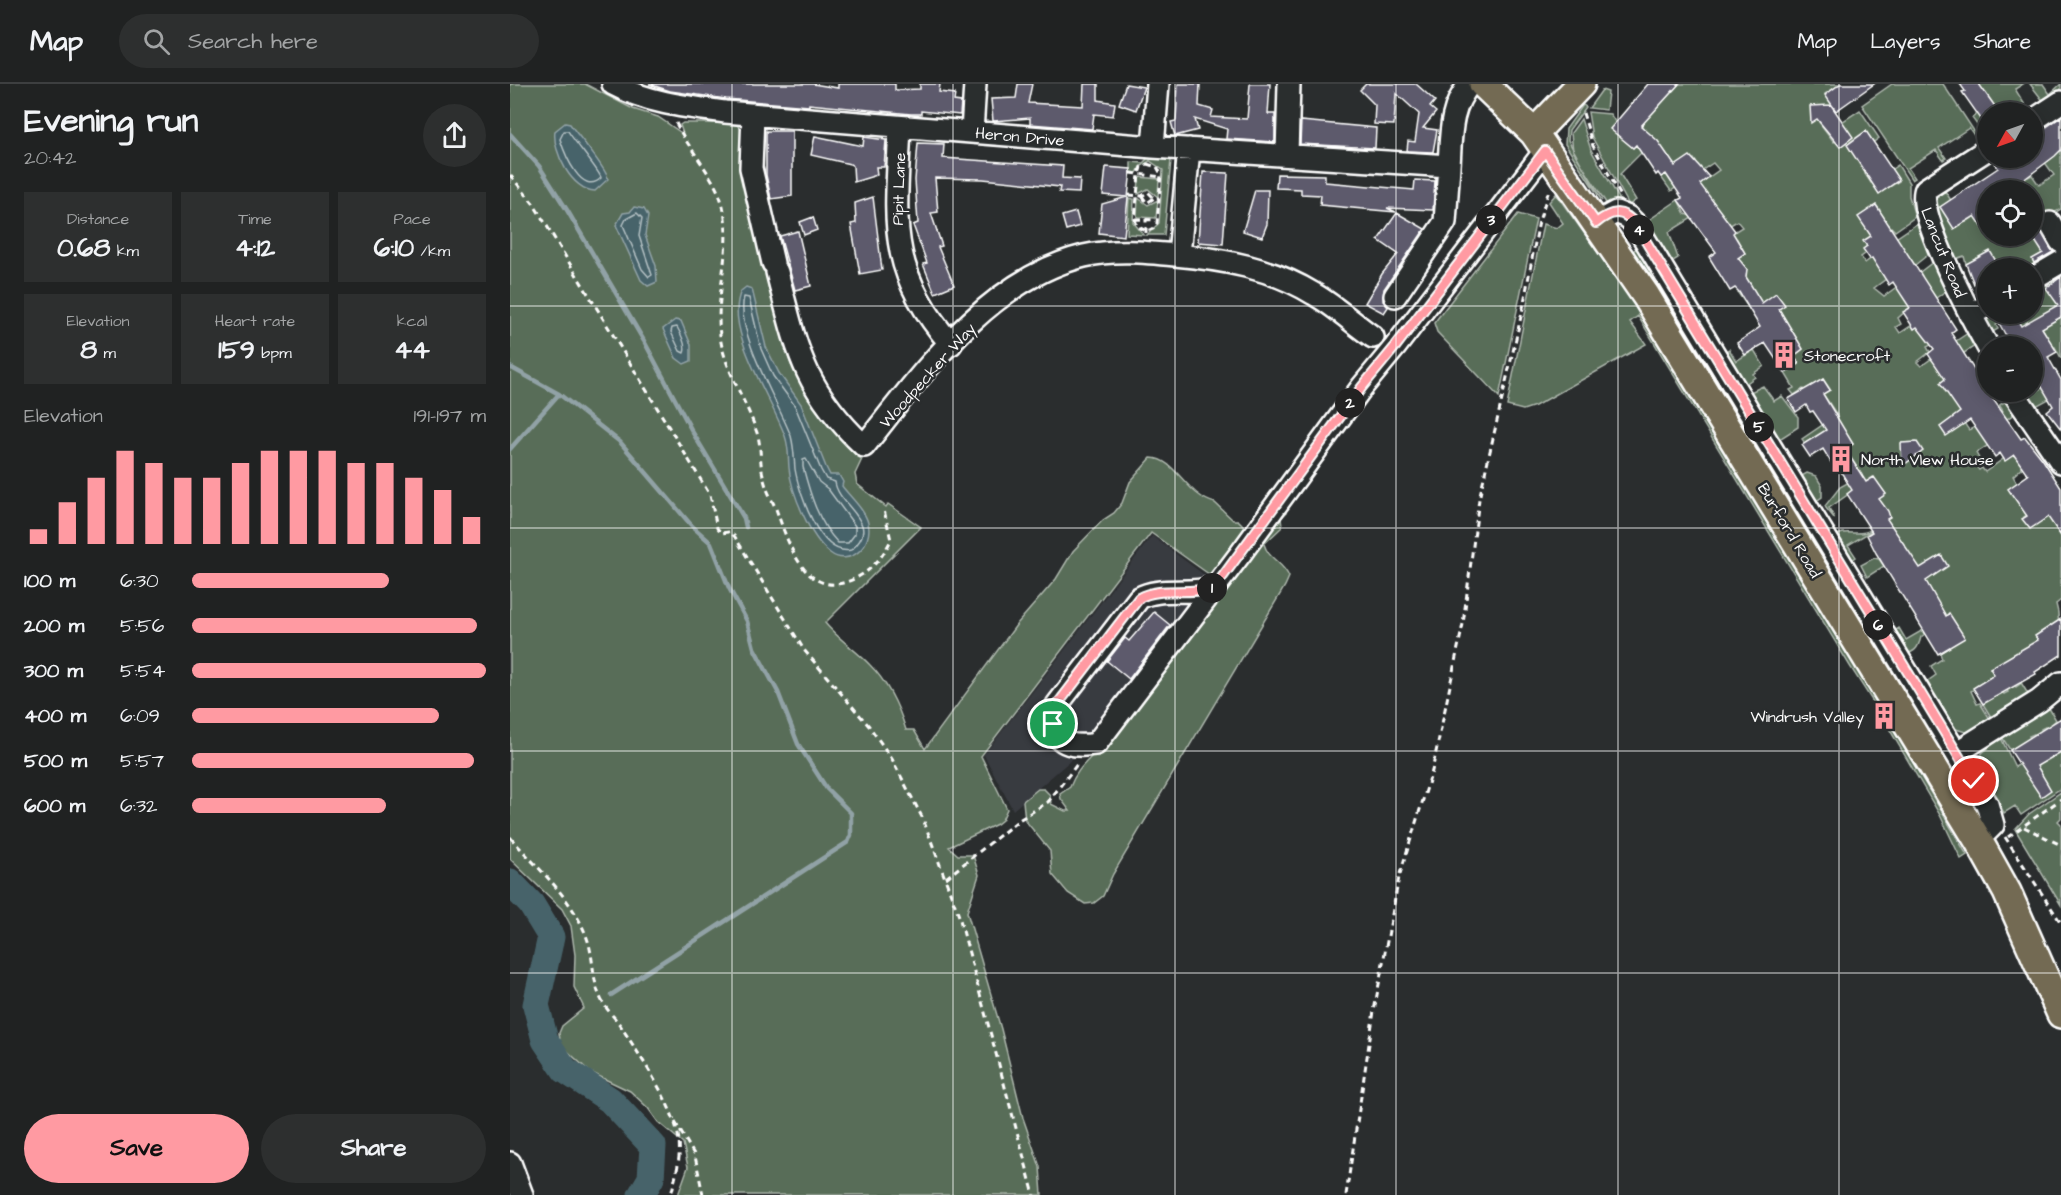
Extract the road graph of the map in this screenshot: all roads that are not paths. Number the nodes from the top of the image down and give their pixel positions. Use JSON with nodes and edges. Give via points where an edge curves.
{"nodes":[{"id":1,"x":613,"y":84,"type":"edge"},
{"id":2,"x":975,"y":84,"type":"edge"},
{"id":3,"x":1158,"y":84,"type":"edge"},
{"id":4,"x":1289,"y":84,"type":"edge"},
{"id":5,"x":1470,"y":84,"type":"edge"},
{"id":6,"x":1483,"y":84,"type":"edge"},
{"id":7,"x":1577,"y":88,"type":"edge"},
{"id":8,"x":2061,"y":102,"type":"edge"},
{"id":9,"x":753,"y":114,"type":"junction"},
{"id":10,"x":2043,"y":114,"type":"edge"},
{"id":11,"x":900,"y":127,"type":"junction"},
{"id":12,"x":972,"y":132,"type":"junction"},
{"id":13,"x":1540,"y":142,"type":"junction"},
{"id":14,"x":1153,"y":147,"type":"junction"},
{"id":15,"x":1189,"y":149,"type":"junction"},
{"id":16,"x":1287,"y":154,"type":"junction"},
{"id":17,"x":1977,"y":156,"type":"edge"},
{"id":18,"x":1449,"y":166,"type":"junction"},
{"id":19,"x":1596,"y":223,"type":"junction"},
{"id":20,"x":2050,"y":223,"type":"dead end"},
{"id":21,"x":2061,"y":242,"type":"edge"},
{"id":22,"x":1179,"y":255,"type":"junction"},
{"id":23,"x":2061,"y":262,"type":"edge"},
{"id":24,"x":2043,"y":273,"type":"edge"},
{"id":25,"x":1395,"y":296,"type":"dead end"},
{"id":26,"x":1977,"y":306,"type":"edge"},
{"id":27,"x":1373,"y":337,"type":"dead end"},
{"id":28,"x":951,"y":344,"type":"junction"},
{"id":29,"x":2020,"y":402,"type":"edge"},
{"id":30,"x":2061,"y":462,"type":"edge"},
{"id":31,"x":1215,"y":587,"type":"junction"},
{"id":32,"x":2061,"y":683,"type":"edge"},
{"id":33,"x":1956,"y":753,"type":"junction"},
{"id":34,"x":1992,"y":835,"type":"junction"},
{"id":35,"x":2061,"y":1014,"type":"edge"},
{"id":36,"x":510,"y":1163,"type":"edge"},
{"id":37,"x":522,"y":1195,"type":"edge"}],
"edges":[{"from":1,"to":9,"type":"street","name":"Heron Drive","via":[[672,105]]},
{"from":2,"to":12,"type":"street"},
{"from":3,"to":14,"type":"street"},
{"from":4,"to":16,"type":"street"},
{"from":5,"to":18,"type":"street","via":[[1453,112]]},
{"from":6,"to":13,"type":"main road","name":"Burford Road"},
{"from":7,"to":13,"type":"main road"},
{"from":8,"to":10,"type":"street"},
{"from":9,"to":11,"type":"street","name":"Heron Drive"},
{"from":9,"to":28,"type":"street","name":"Woodpecker Way","via":[[751,168],[793,339],[809,379],[828,407],[864,446]]},
{"from":11,"to":12,"type":"street","name":"Heron Drive"},
{"from":11,"to":28,"type":"street","name":"Pipit Lane","via":[[896,211],[900,250],[922,306]]},
{"from":12,"to":14,"type":"street","name":"Heron Drive"},
{"from":13,"to":19,"type":"main road","name":"Burford Road"},
{"from":13,"to":31,"type":"street","via":[[1395,347]]},
{"from":14,"to":15,"type":"street","name":"Heron Drive"},
{"from":15,"to":16,"type":"street","name":"Heron Drive"},
{"from":15,"to":22,"type":"street"},
{"from":16,"to":18,"type":"street","name":"Heron Drive"},
{"from":17,"to":26,"type":"street","name":"Lancut Road","via":[[1926,189],[1923,196],[1926,214]]},
{"from":18,"to":25,"type":"street","via":[[1445,222]]},
{"from":19,"to":33,"type":"street","name":"Burford Road","via":[[1611,212],[1629,217]]},
{"from":19,"to":34,"type":"main road","name":"Burford Road"},
{"from":20,"to":21,"type":"street"},
{"from":22,"to":27,"type":"street","name":"Woodpecker Way","via":[[1244,265],[1284,279],[1314,294]]},
{"from":22,"to":28,"type":"street","name":"Woodpecker Way","via":[[1124,251],[1068,261],[1017,287],[973,321]]},
{"from":23,"to":24,"type":"street"},
{"from":29,"to":30,"type":"street"},
{"from":31,"to":31,"type":"street","via":[[1096,744],[1077,757],[1057,735],[1054,712],[1139,598],[1149,592],[1198,593]]},
{"from":32,"to":33,"type":"street"},
{"from":33,"to":34,"type":"street","name":"Burford Road","via":[[1987,804]]},
{"from":34,"to":35,"type":"main road","name":"Burford Road","via":[[2007,892]]},
{"from":36,"to":37,"type":"street"}]}
